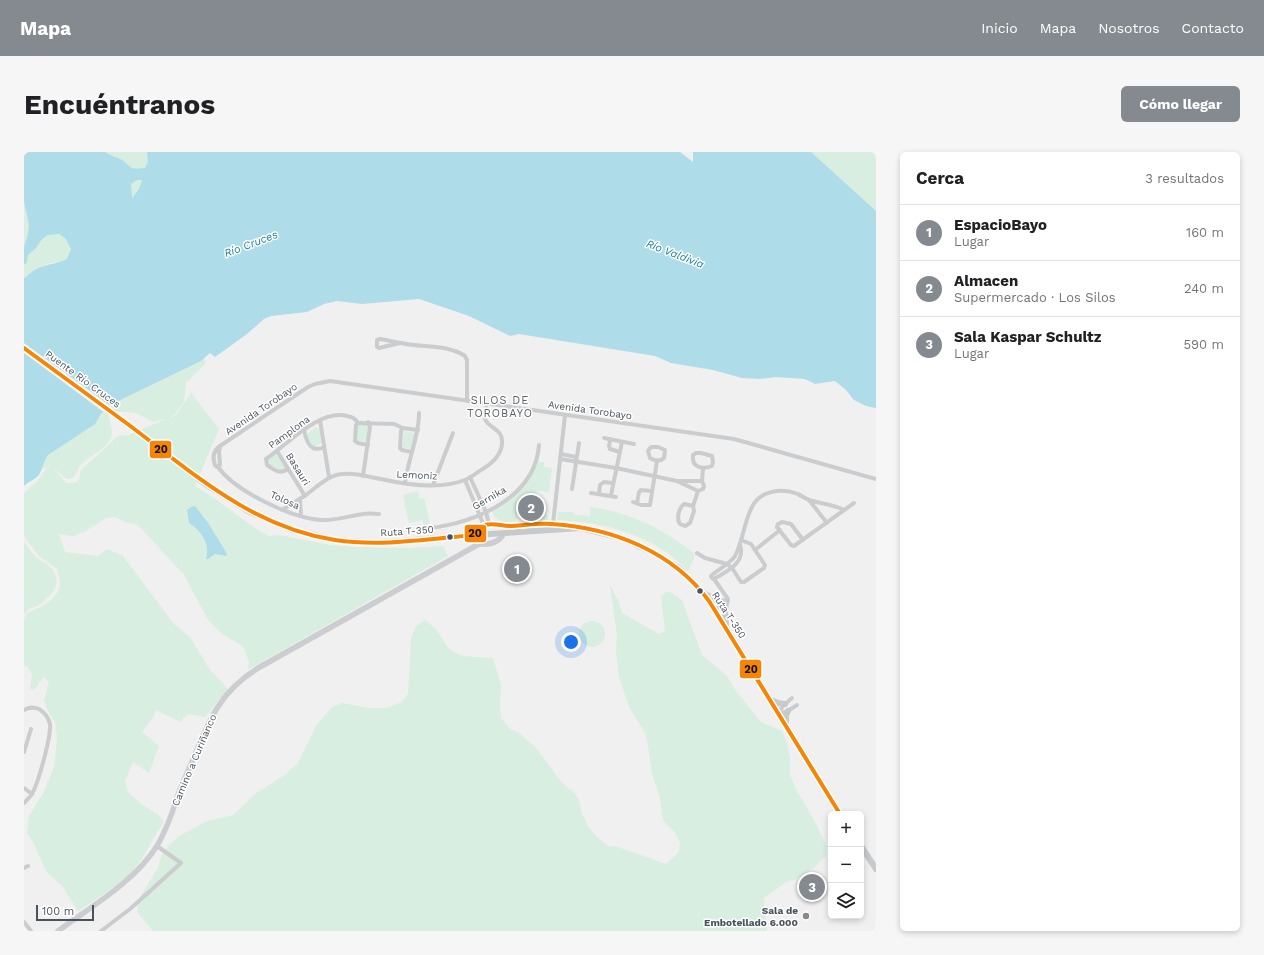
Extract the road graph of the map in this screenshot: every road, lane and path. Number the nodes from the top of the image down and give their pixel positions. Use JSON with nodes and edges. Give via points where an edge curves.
{"nodes":[{"id":1,"x":400,"y":343,"type":"junction"},
{"id":2,"x":24,"y":348,"type":"edge"},
{"id":3,"x":467,"y":401,"type":"junction"},
{"id":4,"x":487,"y":404,"type":"junction"},
{"id":5,"x":419,"y":413,"type":"dead end"},
{"id":6,"x":565,"y":415,"type":"junction"},
{"id":7,"x":320,"y":420,"type":"junction"},
{"id":8,"x":358,"y":422,"type":"junction"},
{"id":9,"x":368,"y":422,"type":"junction"},
{"id":10,"x":130,"y":426,"type":"joint"},
{"id":11,"x":403,"y":428,"type":"junction"},
{"id":12,"x":304,"y":429,"type":"junction"},
{"id":13,"x":418,"y":430,"type":"junction"},
{"id":14,"x":454,"y":433,"type":"dead end"},
{"id":15,"x":604,"y":438,"type":"dead end"},
{"id":16,"x":610,"y":440,"type":"junction"},
{"id":17,"x":622,"y":442,"type":"junction"},
{"id":18,"x":579,"y":443,"type":"dead end"},
{"id":19,"x":634,"y":444,"type":"dead end"},
{"id":20,"x":368,"y":445,"type":"junction"},
{"id":21,"x":539,"y":445,"type":"dead end"},
{"id":22,"x":324,"y":448,"type":"junction"},
{"id":23,"x":277,"y":451,"type":"junction"},
{"id":24,"x":412,"y":452,"type":"junction"},
{"id":25,"x":620,"y":452,"type":"junction"},
{"id":26,"x":560,"y":457,"type":"junction"},
{"id":27,"x":576,"y":459,"type":"junction"},
{"id":28,"x":657,"y":461,"type":"dead end"},
{"id":29,"x":218,"y":467,"type":"joint"},
{"id":30,"x":616,"y":468,"type":"junction"},
{"id":31,"x":704,"y":468,"type":"junction"},
{"id":32,"x":288,"y":469,"type":"junction"},
{"id":33,"x":363,"y":476,"type":"junction"},
{"id":34,"x":655,"y":476,"type":"junction"},
{"id":35,"x":329,"y":478,"type":"junction"},
{"id":36,"x":470,"y":478,"type":"junction"},
{"id":37,"x":876,"y":479,"type":"edge"},
{"id":38,"x":465,"y":480,"type":"junction"},
{"id":39,"x":677,"y":481,"type":"junction"},
{"id":40,"x":702,"y":481,"type":"junction"},
{"id":41,"x":405,"y":483,"type":"junction"},
{"id":42,"x":613,"y":483,"type":"junction"},
{"id":43,"x":433,"y":485,"type":"junction"},
{"id":44,"x":572,"y":489,"type":"dead end"},
{"id":45,"x":652,"y":491,"type":"junction"},
{"id":46,"x":698,"y":491,"type":"junction"},
{"id":47,"x":591,"y":493,"type":"dead end"},
{"id":48,"x":599,"y":494,"type":"junction"},
{"id":49,"x":610,"y":495,"type":"junction"},
{"id":50,"x":305,"y":496,"type":"junction"},
{"id":51,"x":616,"y":497,"type":"dead end"},
{"id":52,"x":300,"y":499,"type":"junction"},
{"id":53,"x":809,"y":500,"type":"junction"},
{"id":54,"x":854,"y":503,"type":"dead end"},
{"id":55,"x":693,"y":506,"type":"junction"},
{"id":56,"x":282,"y":510,"type":"junction"},
{"id":57,"x":844,"y":510,"type":"junction"},
{"id":58,"x":486,"y":512,"type":"junction"},
{"id":59,"x":379,"y":514,"type":"dead end"},
{"id":60,"x":479,"y":515,"type":"junction"},
{"id":61,"x":301,"y":516,"type":"junction"},
{"id":62,"x":827,"y":523,"type":"junction"},
{"id":63,"x":489,"y":524,"type":"junction"},
{"id":64,"x":553,"y":524,"type":"junction"},
{"id":65,"x":483,"y":526,"type":"junction"},
{"id":66,"x":500,"y":526,"type":"junction"},
{"id":67,"x":581,"y":528,"type":"junction"},
{"id":68,"x":418,"y":529,"type":"dead end"},
{"id":69,"x":780,"y":530,"type":"junction"},
{"id":70,"x":504,"y":533,"type":"junction"},
{"id":71,"x":474,"y":535,"type":"junction"},
{"id":72,"x":803,"y":540,"type":"junction"},
{"id":73,"x":741,"y":543,"type":"junction"},
{"id":74,"x":479,"y":544,"type":"junction"},
{"id":75,"x":755,"y":550,"type":"junction"},
{"id":76,"x":697,"y":553,"type":"dead end"},
{"id":77,"x":727,"y":564,"type":"junction"},
{"id":78,"x":732,"y":568,"type":"junction"},
{"id":79,"x":714,"y":579,"type":"junction"},
{"id":80,"x":703,"y":592,"type":"junction"},
{"id":81,"x":726,"y":602,"type":"junction"},
{"id":82,"x":714,"y":610,"type":"junction"},
{"id":83,"x":728,"y":631,"type":"junction"},
{"id":84,"x":768,"y":697,"type":"junction"},
{"id":85,"x":792,"y":698,"type":"dead end"},
{"id":86,"x":785,"y":704,"type":"junction"},
{"id":87,"x":797,"y":705,"type":"dead end"},
{"id":88,"x":24,"y":710,"type":"edge"},
{"id":89,"x":788,"y":711,"type":"junction"},
{"id":90,"x":778,"y":713,"type":"junction"},
{"id":91,"x":787,"y":727,"type":"junction"},
{"id":92,"x":31,"y":729,"type":"dead end"},
{"id":93,"x":24,"y":752,"type":"edge"},
{"id":94,"x":24,"y":788,"type":"edge"},
{"id":95,"x":32,"y":794,"type":"junction"},
{"id":96,"x":24,"y":803,"type":"edge"},
{"id":97,"x":838,"y":811,"type":"edge"},
{"id":98,"x":156,"y":846,"type":"junction"},
{"id":99,"x":862,"y":847,"type":"edge"},
{"id":100,"x":876,"y":869,"type":"edge"},
{"id":101,"x":24,"y":922,"type":"edge"},
{"id":102,"x":31,"y":931,"type":"edge"},
{"id":103,"x":58,"y":931,"type":"edge"},
{"id":104,"x":101,"y":931,"type":"edge"}],
"edges":[{"from":1,"to":1,"type":"street","via":[[379,339],[377,347],[379,348]]},
{"from":1,"to":3,"type":"street","via":[[435,347],[465,356]]},
{"from":2,"to":10,"type":"main road","name":"Puente Río Cruces"},
{"from":3,"to":4,"type":"street","name":"Avenida Torobayo"},
{"from":3,"to":29,"type":"street","name":"Avenida Torobayo","via":[[330,381],[322,382],[308,387],[220,446],[213,457]]},
{"from":4,"to":6,"type":"street","name":"Avenida Torobayo"},
{"from":4,"to":36,"type":"street","name":"Lemoniz","via":[[485,419],[499,432],[501,447],[493,462]]},
{"from":5,"to":13,"type":"street"},
{"from":6,"to":26,"type":"street"},
{"from":6,"to":37,"type":"street","name":"Avenida Torobayo","via":[[734,439]]},
{"from":7,"to":8,"type":"street","name":"Pamplona","via":[[342,415],[354,418]]},
{"from":7,"to":12,"type":"street","name":"Pamplona"},
{"from":7,"to":22,"type":"street"},
{"from":8,"to":9,"type":"street","name":"Pamplona"},
{"from":8,"to":20,"type":"street","via":[[355,441]]},
{"from":9,"to":11,"type":"street","name":"Pamplona","via":[[394,424]]},
{"from":9,"to":20,"type":"street"},
{"from":10,"to":71,"type":"main road","name":"Ruta T-350","via":[[228,500],[290,529],[335,540],[367,543]]},
{"from":11,"to":13,"type":"street","name":"Pamplona"},
{"from":11,"to":24,"type":"street","via":[[400,448]]},
{"from":12,"to":22,"type":"street","via":[[305,438],[312,448]]},
{"from":12,"to":23,"type":"street","name":"Pamplona"},
{"from":13,"to":24,"type":"street"},
{"from":14,"to":43,"type":"street"},
{"from":15,"to":16,"type":"street"},
{"from":16,"to":17,"type":"street"},
{"from":16,"to":25,"type":"street","via":[[610,449]]},
{"from":17,"to":19,"type":"street"},
{"from":17,"to":25,"type":"street"},
{"from":18,"to":27,"type":"street"},
{"from":20,"to":33,"type":"street"},
{"from":21,"to":58,"type":"street","name":"Gernika","via":[[536,462],[527,480],[511,496]]},
{"from":22,"to":35,"type":"street"},
{"from":23,"to":32,"type":"street","name":"Basauri"},
{"from":23,"to":32,"type":"street","name":"Pamplona","via":[[266,459],[266,464],[281,472]]},
{"from":24,"to":41,"type":"street"},
{"from":25,"to":30,"type":"street"},
{"from":26,"to":27,"type":"street"},
{"from":26,"to":64,"type":"street"},
{"from":27,"to":30,"type":"street"},
{"from":27,"to":44,"type":"street"},
{"from":28,"to":34,"type":"street"},
{"from":29,"to":56,"type":"street","name":"Tolosa","via":[[228,479]]},
{"from":30,"to":34,"type":"street"},
{"from":30,"to":42,"type":"street"},
{"from":31,"to":31,"type":"street","via":[[693,464],[693,455],[701,453],[712,456],[712,466]]},
{"from":31,"to":40,"type":"street"},
{"from":32,"to":50,"type":"street","name":"Basauri"},
{"from":33,"to":35,"type":"street","name":"Lemoniz","via":[[342,474]]},
{"from":33,"to":41,"type":"street","name":"Lemoniz"},
{"from":34,"to":39,"type":"street"},
{"from":34,"to":45,"type":"street"},
{"from":35,"to":50,"type":"street","name":"Lemoniz"},
{"from":36,"to":38,"type":"street","name":"Lemoniz"},
{"from":36,"to":58,"type":"street"},
{"from":38,"to":43,"type":"street","name":"Lemoniz"},
{"from":38,"to":60,"type":"street"},
{"from":39,"to":40,"type":"street"},
{"from":39,"to":46,"type":"street"},
{"from":40,"to":46,"type":"street","via":[[704,488]]},
{"from":41,"to":43,"type":"street","name":"Lemoniz"},
{"from":42,"to":48,"type":"street","via":[[602,483]]},
{"from":42,"to":49,"type":"street"},
{"from":45,"to":45,"type":"street","via":[[641,490],[635,502],[650,505]]},
{"from":46,"to":55,"type":"street"},
{"from":47,"to":48,"type":"street"},
{"from":48,"to":49,"type":"street"},
{"from":49,"to":51,"type":"street"},
{"from":50,"to":52,"type":"street","name":"Lemoniz"},
{"from":52,"to":56,"type":"street","name":"Lemoniz"},
{"from":52,"to":61,"type":"street"},
{"from":53,"to":57,"type":"street"},
{"from":53,"to":62,"type":"street"},
{"from":53,"to":73,"type":"street","via":[[797,494],[778,491],[762,496],[754,503],[749,513]]},
{"from":54,"to":57,"type":"street"},
{"from":55,"to":55,"type":"street","via":[[684,504],[681,507],[678,520],[680,524],[685,526],[690,523]]},
{"from":56,"to":61,"type":"street","name":"Tolosa"},
{"from":57,"to":62,"type":"street"},
{"from":58,"to":60,"type":"street","name":"Gernika"},
{"from":58,"to":63,"type":"street"},
{"from":59,"to":61,"type":"street","name":"Tolosa","via":[[328,520]]},
{"from":60,"to":65,"type":"street"},
{"from":60,"to":68,"type":"street","name":"Gernika","via":[[446,526]]},
{"from":62,"to":72,"type":"street"},
{"from":63,"to":65,"type":"street"},
{"from":63,"to":66,"type":"street"},
{"from":64,"to":66,"type":"street"},
{"from":64,"to":67,"type":"main road"},
{"from":65,"to":71,"type":"street","via":[[477,529]]},
{"from":66,"to":70,"type":"street"},
{"from":67,"to":70,"type":"main road","name":"Ruta T-350"},
{"from":67,"to":80,"type":"main road","name":"Ruta T-350","via":[[621,538],[656,554],[679,568]]},
{"from":69,"to":72,"type":"street","via":[[792,546]]},
{"from":69,"to":72,"type":"street","via":[[777,527],[779,523],[791,524]]},
{"from":69,"to":75,"type":"street"},
{"from":70,"to":71,"type":"main road","name":"Ruta T-350"},
{"from":70,"to":74,"type":"street","name":"Camino a Curiñanco","via":[[494,543]]},
{"from":71,"to":74,"type":"street"},
{"from":73,"to":75,"type":"street","via":[[751,544]]},
{"from":73,"to":77,"type":"street"},
{"from":73,"to":78,"type":"street","via":[[741,555]]},
{"from":74,"to":98,"type":"street","name":"Camino a Curiñanco","via":[[245,678],[223,700],[211,717],[168,824]]},
{"from":75,"to":78,"type":"street","via":[[765,563],[764,568],[741,582]]},
{"from":76,"to":77,"type":"street"},
{"from":77,"to":78,"type":"street"},
{"from":77,"to":79,"type":"street","via":[[711,576]]},
{"from":78,"to":79,"type":"street"},
{"from":79,"to":81,"type":"street","via":[[727,597]]},
{"from":80,"to":81,"type":"main road","via":[[716,600]]},
{"from":80,"to":82,"type":"main road","name":"Ruta T-350"},
{"from":81,"to":82,"type":"street"},
{"from":81,"to":83,"type":"main road","via":[[725,617]]},
{"from":82,"to":83,"type":"main road","name":"Ruta T-350"},
{"from":83,"to":84,"type":"main road","name":"Ruta T-350"},
{"from":84,"to":86,"type":"main road"},
{"from":84,"to":90,"type":"main road","name":"Ruta T-350"},
{"from":85,"to":86,"type":"street"},
{"from":86,"to":90,"type":"street"},
{"from":87,"to":89,"type":"street"},
{"from":88,"to":95,"type":"street","via":[[36,708],[46,715],[50,724],[45,754]]},
{"from":89,"to":90,"type":"street"},
{"from":89,"to":91,"type":"main road"},
{"from":90,"to":91,"type":"main road","name":"Ruta T-350"},
{"from":91,"to":97,"type":"main road","name":"Ruta T-350"},
{"from":92,"to":93,"type":"street"},
{"from":94,"to":95,"type":"street"},
{"from":95,"to":96,"type":"street"},
{"from":98,"to":103,"type":"street","name":"Camino a Curiñanco","via":[[144,864],[128,879]]},
{"from":98,"to":104,"type":"street","via":[[181,863],[130,909]]},
{"from":99,"to":100,"type":"main road"},
{"from":101,"to":102,"type":"street"}]}
